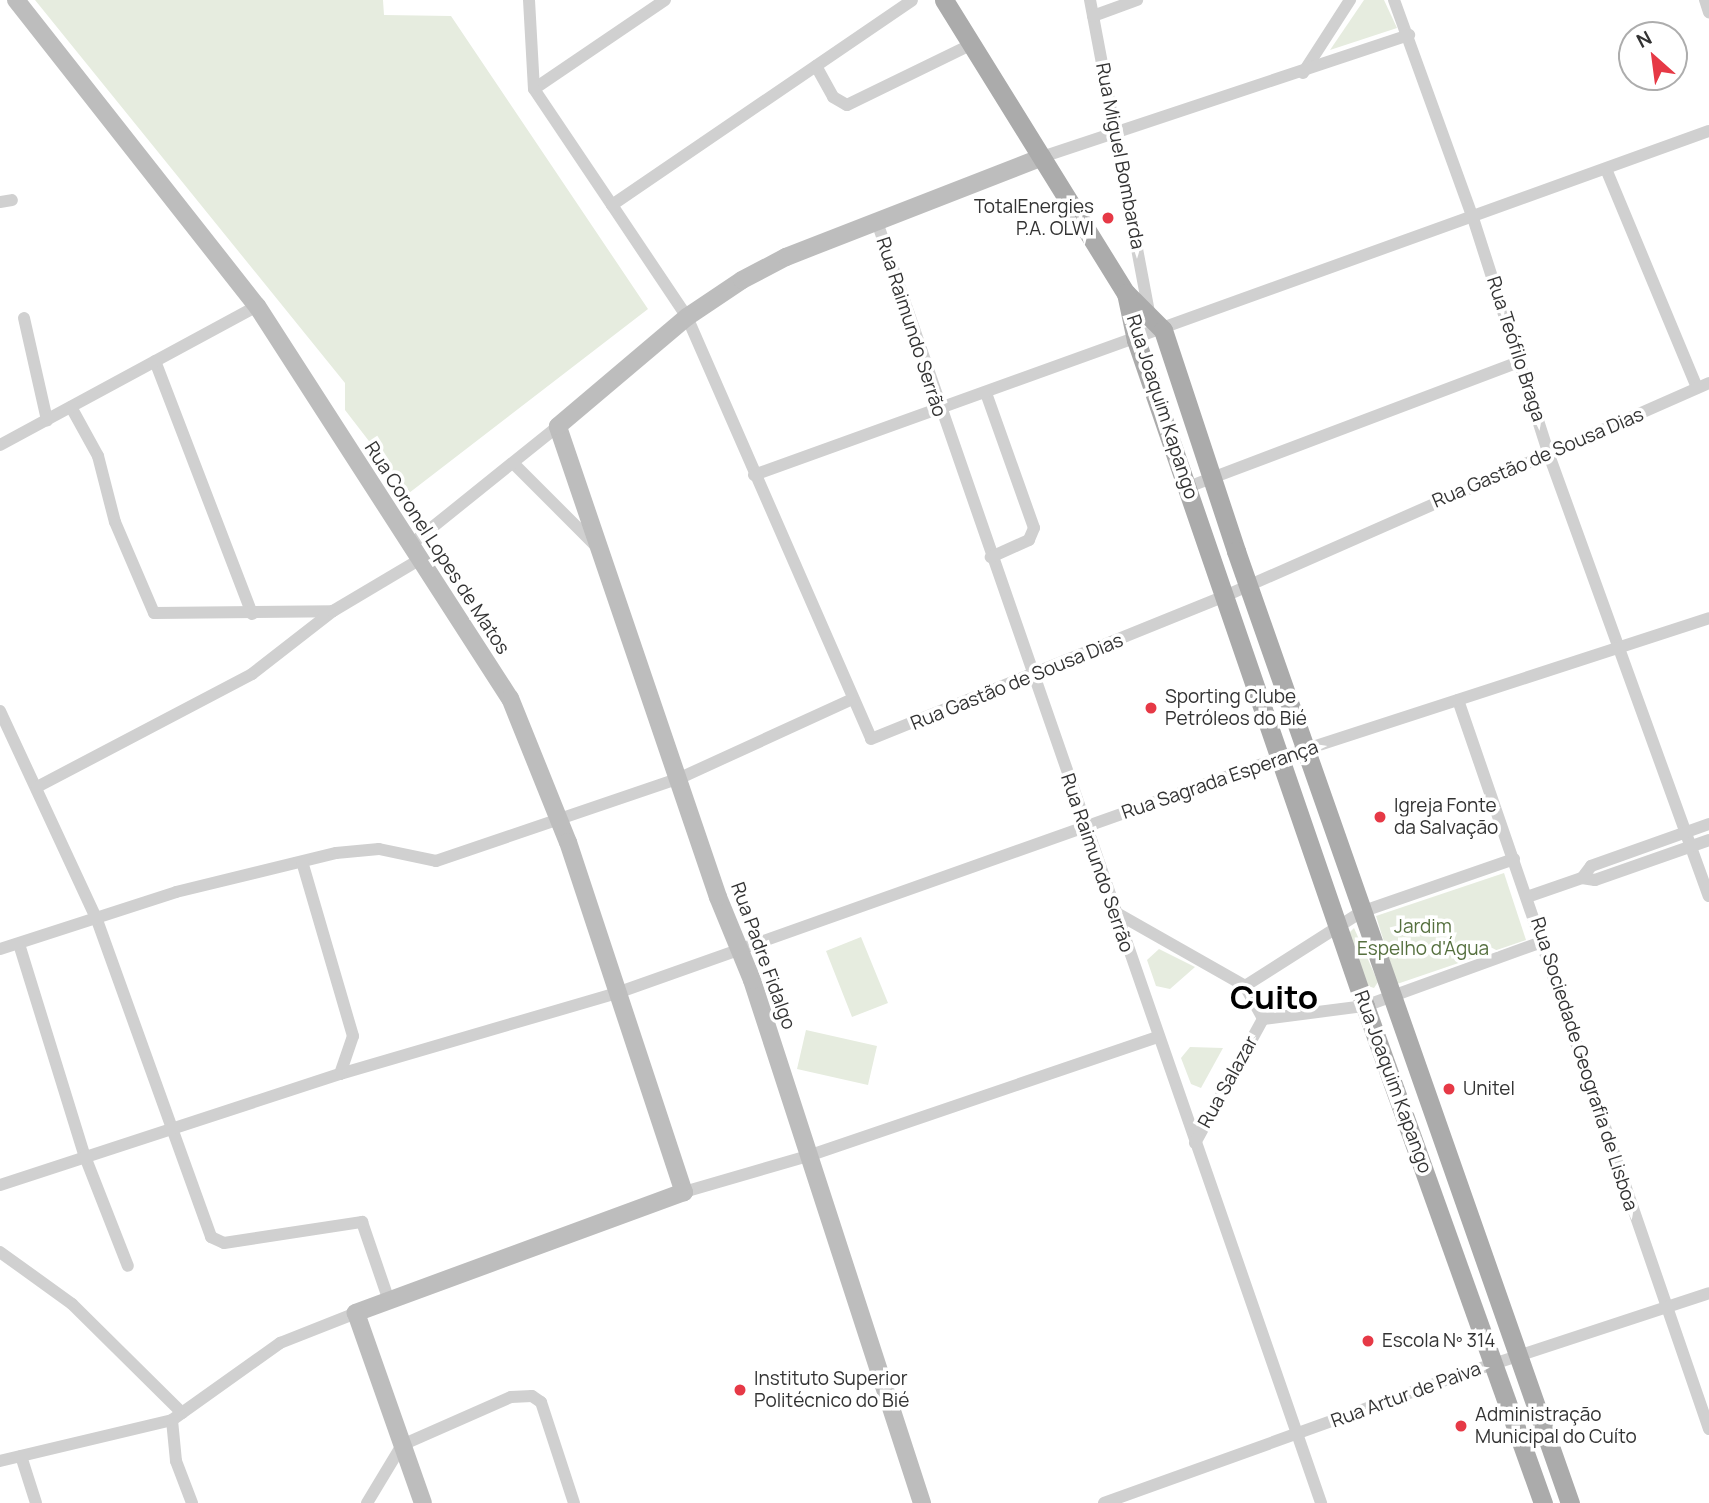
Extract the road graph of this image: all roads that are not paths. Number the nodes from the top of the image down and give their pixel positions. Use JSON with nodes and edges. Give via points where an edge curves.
{"nodes":[{"id":1,"x":16,"y":0,"type":"edge"},
{"id":2,"x":528,"y":0,"type":"edge"},
{"id":3,"x":665,"y":0,"type":"edge"},
{"id":4,"x":912,"y":0,"type":"edge"},
{"id":5,"x":944,"y":0,"type":"edge"},
{"id":6,"x":1090,"y":0,"type":"edge"},
{"id":7,"x":1137,"y":0,"type":"edge"},
{"id":8,"x":1350,"y":0,"type":"edge"},
{"id":9,"x":1394,"y":0,"type":"edge"},
{"id":10,"x":1705,"y":0,"type":"edge"},
{"id":11,"x":1709,"y":12,"type":"edge"},
{"id":12,"x":1093,"y":16,"type":"junction"},
{"id":13,"x":1409,"y":35,"type":"junction"},
{"id":14,"x":972,"y":44,"type":"junction"},
{"id":15,"x":816,"y":66,"type":"junction"},
{"id":16,"x":1303,"y":73,"type":"junction"},
{"id":17,"x":534,"y":89,"type":"junction"},
{"id":18,"x":1709,"y":131,"type":"edge"},
{"id":19,"x":1114,"y":136,"type":"junction"},
{"id":20,"x":1042,"y":157,"type":"junction"},
{"id":21,"x":1606,"y":169,"type":"junction"},
{"id":22,"x":612,"y":205,"type":"junction"},
{"id":23,"x":1473,"y":218,"type":"junction"},
{"id":24,"x":877,"y":222,"type":"junction"},
{"id":25,"x":1126,"y":293,"type":"junction"},
{"id":26,"x":257,"y":306,"type":"junction"},
{"id":27,"x":1149,"y":311,"type":"junction"},
{"id":28,"x":687,"y":317,"type":"junction"},
{"id":29,"x":24,"y":318,"type":"dead end"},
{"id":30,"x":1163,"y":330,"type":"junction"},
{"id":31,"x":1136,"y":340,"type":"junction"},
{"id":32,"x":155,"y":361,"type":"junction"},
{"id":33,"x":1521,"y":361,"type":"junction"},
{"id":34,"x":1703,"y":385,"type":"edge"},
{"id":35,"x":986,"y":393,"type":"junction"},
{"id":36,"x":71,"y":407,"type":"junction"},
{"id":37,"x":938,"y":410,"type":"junction"},
{"id":38,"x":47,"y":420,"type":"junction"},
{"id":39,"x":558,"y":426,"type":"junction"},
{"id":40,"x":0,"y":445,"type":"edge"},
{"id":41,"x":1549,"y":455,"type":"junction"},
{"id":42,"x":513,"y":463,"type":"junction"},
{"id":43,"x":754,"y":475,"type":"junction"},
{"id":44,"x":1211,"y":478,"type":"junction"},
{"id":45,"x":1188,"y":487,"type":"junction"},
{"id":46,"x":601,"y":550,"type":"junction"},
{"id":47,"x":414,"y":553,"type":"junction"},
{"id":48,"x":990,"y":557,"type":"junction"},
{"id":49,"x":1248,"y":586,"type":"junction"},
{"id":50,"x":1224,"y":596,"type":"junction"},
{"id":51,"x":333,"y":611,"type":"junction"},
{"id":52,"x":252,"y":614,"type":"junction"},
{"id":53,"x":1709,"y":618,"type":"edge"},
{"id":54,"x":1618,"y":649,"type":"junction"},
{"id":55,"x":1271,"y":652,"type":"junction"},
{"id":56,"x":1247,"y":659,"type":"junction"},
{"id":57,"x":1033,"y":677,"type":"junction"},
{"id":58,"x":1281,"y":682,"type":"junction"},
{"id":59,"x":1258,"y":689,"type":"junction"},
{"id":60,"x":850,"y":700,"type":"junction"},
{"id":61,"x":1458,"y":700,"type":"junction"},
{"id":62,"x":0,"y":711,"type":"edge"},
{"id":63,"x":1306,"y":750,"type":"junction"},
{"id":64,"x":1282,"y":757,"type":"junction"},
{"id":65,"x":680,"y":778,"type":"junction"},
{"id":66,"x":37,"y":787,"type":"junction"},
{"id":67,"x":559,"y":820,"type":"junction"},
{"id":68,"x":1709,"y":824,"type":"edge"},
{"id":69,"x":1083,"y":828,"type":"junction"},
{"id":70,"x":1686,"y":832,"type":"junction"},
{"id":71,"x":1709,"y":839,"type":"edge"},
{"id":72,"x":1691,"y":846,"type":"junction"},
{"id":73,"x":1514,"y":859,"type":"junction"},
{"id":74,"x":302,"y":862,"type":"junction"},
{"id":75,"x":1589,"y":879,"type":"junction"},
{"id":76,"x":1709,"y":896,"type":"edge"},
{"id":77,"x":1527,"y":897,"type":"junction"},
{"id":78,"x":1113,"y":911,"type":"junction"},
{"id":79,"x":1361,"y":912,"type":"junction"},
{"id":80,"x":97,"y":920,"type":"junction"},
{"id":81,"x":1337,"y":924,"type":"junction"},
{"id":82,"x":1542,"y":942,"type":"junction"},
{"id":83,"x":19,"y":944,"type":"junction"},
{"id":84,"x":738,"y":947,"type":"junction"},
{"id":85,"x":0,"y":949,"type":"edge"},
{"id":86,"x":1245,"y":986,"type":"junction"},
{"id":87,"x":614,"y":994,"type":"junction"},
{"id":88,"x":1391,"y":999,"type":"junction"},
{"id":89,"x":1365,"y":1006,"type":"junction"},
{"id":90,"x":1263,"y":1019,"type":"junction"},
{"id":91,"x":1158,"y":1037,"type":"junction"},
{"id":92,"x":340,"y":1074,"type":"junction"},
{"id":93,"x":176,"y":1127,"type":"junction"},
{"id":94,"x":1195,"y":1143,"type":"junction"},
{"id":95,"x":84,"y":1154,"type":"junction"},
{"id":96,"x":808,"y":1156,"type":"junction"},
{"id":97,"x":1455,"y":1173,"type":"junction"},
{"id":98,"x":1429,"y":1181,"type":"junction"},
{"id":99,"x":0,"y":1185,"type":"edge"},
{"id":100,"x":684,"y":1192,"type":"junction"},
{"id":101,"x":0,"y":1252,"type":"edge"},
{"id":102,"x":128,"y":1266,"type":"dead end"},
{"id":103,"x":1709,"y":1293,"type":"edge"},
{"id":104,"x":389,"y":1300,"type":"junction"},
{"id":105,"x":1665,"y":1309,"type":"junction"},
{"id":106,"x":356,"y":1313,"type":"junction"},
{"id":107,"x":1520,"y":1356,"type":"junction"},
{"id":108,"x":1492,"y":1364,"type":"junction"},
{"id":109,"x":177,"y":1416,"type":"junction"},
{"id":110,"x":1709,"y":1429,"type":"edge"},
{"id":111,"x":1296,"y":1435,"type":"junction"},
{"id":112,"x":402,"y":1445,"type":"junction"},
{"id":113,"x":21,"y":1456,"type":"junction"},
{"id":114,"x":0,"y":1461,"type":"edge"},
{"id":115,"x":1568,"y":1498,"type":"edge"},
{"id":116,"x":1543,"y":1501,"type":"edge"},
{"id":117,"x":36,"y":1503,"type":"edge"},
{"id":118,"x":192,"y":1503,"type":"edge"},
{"id":119,"x":366,"y":1503,"type":"edge"},
{"id":120,"x":423,"y":1503,"type":"edge"},
{"id":121,"x":574,"y":1503,"type":"edge"},
{"id":122,"x":922,"y":1503,"type":"edge"},
{"id":123,"x":1104,"y":1503,"type":"edge"},
{"id":124,"x":1321,"y":1503,"type":"edge"}],
"edges":[{"from":1,"to":26,"type":"street","name":"Rua Coronel Lopes de Matos"},
{"from":2,"to":17,"type":"street"},
{"from":3,"to":17,"type":"street"},
{"from":4,"to":15,"type":"street"},
{"from":5,"to":14,"type":"main road"},
{"from":6,"to":12,"type":"street","name":"Rua Miguel Bombarda"},
{"from":7,"to":12,"type":"street"},
{"from":8,"to":16,"type":"street"},
{"from":9,"to":13,"type":"street","name":"Rua Teófilo Braga"},
{"from":10,"to":11,"type":"street"},
{"from":12,"to":19,"type":"street","name":"Rua Miguel Bombarda"},
{"from":13,"to":16,"type":"street"},
{"from":13,"to":23,"type":"street","name":"Rua Teófilo Braga"},
{"from":14,"to":15,"type":"street","via":[[847,105],[833,97]]},
{"from":14,"to":20,"type":"main road"},
{"from":15,"to":22,"type":"street"},
{"from":16,"to":19,"type":"street"},
{"from":17,"to":22,"type":"street","name":"Rua Gastão de Sousa Dias"},
{"from":18,"to":21,"type":"street"},
{"from":19,"to":20,"type":"street"},
{"from":19,"to":27,"type":"street","name":"Rua Miguel Bombarda"},
{"from":20,"to":24,"type":"street"},
{"from":20,"to":25,"type":"main road"},
{"from":21,"to":23,"type":"street"},
{"from":21,"to":34,"type":"street"},
{"from":22,"to":28,"type":"street","name":"Rua Gastão de Sousa Dias"},
{"from":23,"to":30,"type":"street"},
{"from":23,"to":33,"type":"street","name":"Rua Teófilo Braga"},
{"from":24,"to":28,"type":"street","via":[[786,257]]},
{"from":24,"to":37,"type":"street","name":"Rua Raimundo Serrão"},
{"from":25,"to":27,"type":"main road","name":"Rua Joaquim Kapango"},
{"from":25,"to":31,"type":"main road","name":"Rua Joaquim Kapango"},
{"from":26,"to":32,"type":"street"},
{"from":26,"to":47,"type":"street","name":"Rua Coronel Lopes de Matos"},
{"from":27,"to":30,"type":"main road","name":"Rua Joaquim Kapango"},
{"from":28,"to":39,"type":"street"},
{"from":28,"to":43,"type":"street","name":"Rua Gastão de Sousa Dias"},
{"from":29,"to":38,"type":"street"},
{"from":30,"to":31,"type":"street"},
{"from":30,"to":44,"type":"main road","name":"Rua Joaquim Kapango"},
{"from":31,"to":35,"type":"street"},
{"from":31,"to":45,"type":"main road","name":"Rua Joaquim Kapango"},
{"from":32,"to":36,"type":"street"},
{"from":32,"to":52,"type":"street"},
{"from":33,"to":41,"type":"street","name":"Rua Teófilo Braga"},
{"from":33,"to":44,"type":"street"},
{"from":34,"to":41,"type":"street","name":"Rua Gastão de Sousa Dias"},
{"from":35,"to":37,"type":"street"},
{"from":35,"to":48,"type":"street","via":[[1034,528],[1029,540]]},
{"from":36,"to":38,"type":"street"},
{"from":36,"to":52,"type":"street","via":[[98,456],[115,522],[154,613]]},
{"from":37,"to":43,"type":"street"},
{"from":37,"to":48,"type":"street","name":"Rua Raimundo Serrão"},
{"from":38,"to":40,"type":"street"},
{"from":39,"to":42,"type":"street"},
{"from":39,"to":46,"type":"street","name":"Rua Padre Fidalgo"},
{"from":41,"to":49,"type":"street","name":"Rua Gastão de Sousa Dias"},
{"from":41,"to":54,"type":"street","name":"Rua Teófilo Braga"},
{"from":42,"to":46,"type":"street"},
{"from":42,"to":47,"type":"street"},
{"from":43,"to":60,"type":"street","name":"Rua Gastão de Sousa Dias"},
{"from":44,"to":45,"type":"street"},
{"from":44,"to":49,"type":"main road","name":"Rua Joaquim Kapango"},
{"from":45,"to":50,"type":"main road","name":"Rua Joaquim Kapango"},
{"from":46,"to":65,"type":"street","name":"Rua Padre Fidalgo"},
{"from":47,"to":51,"type":"street"},
{"from":47,"to":67,"type":"street","name":"Rua Coronel Lopes de Matos","via":[[510,698]]},
{"from":48,"to":57,"type":"street","name":"Rua Raimundo Serrão"},
{"from":49,"to":50,"type":"street","name":"Rua Gastão de Sousa Dias"},
{"from":49,"to":55,"type":"main road","name":"Rua Joaquim Kapango"},
{"from":50,"to":56,"type":"main road","name":"Rua Joaquim Kapango"},
{"from":50,"to":57,"type":"street","name":"Rua Gastão de Sousa Dias"},
{"from":51,"to":52,"type":"street"},
{"from":51,"to":66,"type":"street","via":[[252,674]]},
{"from":53,"to":54,"type":"street","name":"Rua Sagrada Esperança"},
{"from":54,"to":61,"type":"street","name":"Rua Sagrada Esperança"},
{"from":54,"to":70,"type":"street","name":"Rua Teófilo Braga"},
{"from":55,"to":56,"type":"main road"},
{"from":55,"to":58,"type":"main road","name":"Rua Joaquim Kapango"},
{"from":56,"to":59,"type":"main road","name":"Rua Joaquim Kapango"},
{"from":57,"to":60,"type":"street","name":"Rua Gastão de Sousa Dias","via":[[878,739],[867,738]]},
{"from":57,"to":69,"type":"street","name":"Rua Raimundo Serrão"},
{"from":58,"to":59,"type":"main road"},
{"from":58,"to":63,"type":"main road","name":"Rua Joaquim Kapango"},
{"from":59,"to":64,"type":"main road","name":"Rua Joaquim Kapango"},
{"from":60,"to":65,"type":"street"},
{"from":61,"to":63,"type":"street","name":"Rua Sagrada Esperança"},
{"from":61,"to":73,"type":"street","name":"Rua Sociedade Geografia de Lisboa"},
{"from":62,"to":66,"type":"street"},
{"from":63,"to":64,"type":"street","name":"Rua Sagrada Esperança"},
{"from":63,"to":79,"type":"main road","name":"Rua Joaquim Kapango"},
{"from":64,"to":69,"type":"street","name":"Rua Sagrada Esperança"},
{"from":64,"to":81,"type":"main road","name":"Rua Joaquim Kapango"},
{"from":65,"to":67,"type":"street"},
{"from":65,"to":84,"type":"street","name":"Rua Padre Fidalgo"},
{"from":66,"to":80,"type":"street"},
{"from":67,"to":74,"type":"street","via":[[436,861],[379,849]]},
{"from":67,"to":87,"type":"street","name":"Rua Coronel Lopes de Matos"},
{"from":68,"to":70,"type":"street"},
{"from":69,"to":78,"type":"street","name":"Rua Raimundo Serrão"},
{"from":69,"to":84,"type":"street","name":"Rua Sagrada Esperança"},
{"from":70,"to":72,"type":"street","name":"Rua Teófilo Braga"},
{"from":70,"to":75,"type":"street","via":[[1591,866]]},
{"from":71,"to":72,"type":"street"},
{"from":72,"to":75,"type":"street"},
{"from":72,"to":76,"type":"street","name":"Rua Teófilo Braga"},
{"from":73,"to":77,"type":"street","name":"Rua Sociedade Geografia de Lisboa"},
{"from":73,"to":79,"type":"street"},
{"from":74,"to":80,"type":"street","via":[[176,892]]},
{"from":74,"to":92,"type":"street","via":[[353,1036]]},
{"from":75,"to":77,"type":"street"},
{"from":77,"to":82,"type":"street","name":"Rua Sociedade Geografia de Lisboa"},
{"from":78,"to":86,"type":"street"},
{"from":78,"to":91,"type":"street","name":"Rua Raimundo Serrão"},
{"from":79,"to":81,"type":"street"},
{"from":79,"to":88,"type":"main road","name":"Rua Joaquim Kapango"},
{"from":80,"to":83,"type":"street"},
{"from":80,"to":93,"type":"street"},
{"from":81,"to":86,"type":"street"},
{"from":81,"to":89,"type":"main road","name":"Rua Joaquim Kapango"},
{"from":82,"to":88,"type":"street","name":"Rua Salazar"},
{"from":82,"to":105,"type":"street","name":"Rua Sociedade Geografia de Lisboa"},
{"from":83,"to":85,"type":"street"},
{"from":83,"to":95,"type":"street"},
{"from":84,"to":87,"type":"street","name":"Rua Sagrada Esperança"},
{"from":84,"to":96,"type":"street","name":"Rua Padre Fidalgo"},
{"from":86,"to":90,"type":"street"},
{"from":87,"to":92,"type":"street","name":"Rua Sagrada Esperança"},
{"from":87,"to":100,"type":"street","name":"Rua Coronel Lopes de Matos"},
{"from":88,"to":89,"type":"street","name":"Rua Salazar"},
{"from":88,"to":97,"type":"main road","name":"Rua Joaquim Kapango"},
{"from":89,"to":90,"type":"street","name":"Rua Salazar"},
{"from":89,"to":98,"type":"main road","name":"Rua Joaquim Kapango"},
{"from":90,"to":94,"type":"street","name":"Rua Salazar"},
{"from":91,"to":94,"type":"street","name":"Rua Raimundo Serrão"},
{"from":91,"to":96,"type":"street"},
{"from":92,"to":93,"type":"street","name":"Rua Sagrada Esperança","via":[[258,1105]]},
{"from":93,"to":95,"type":"street","name":"Rua Sagrada Esperança"},
{"from":93,"to":104,"type":"street","via":[[216,1242],[362,1222]]},
{"from":94,"to":111,"type":"street","name":"Rua Raimundo Serrão"},
{"from":95,"to":99,"type":"street","name":"Rua Sagrada Esperança"},
{"from":95,"to":102,"type":"street"},
{"from":96,"to":100,"type":"street"},
{"from":96,"to":122,"type":"street","name":"Rua Padre Fidalgo"},
{"from":97,"to":98,"type":"main road"},
{"from":97,"to":107,"type":"main road","name":"Rua Joaquim Kapango"},
{"from":98,"to":108,"type":"main road","name":"Rua Joaquim Kapango"},
{"from":100,"to":104,"type":"street"},
{"from":101,"to":109,"type":"street","via":[[72,1304]]},
{"from":103,"to":105,"type":"street","name":"Rua Artur de Paiva"},
{"from":104,"to":106,"type":"street"},
{"from":105,"to":107,"type":"street","name":"Rua Artur de Paiva"},
{"from":105,"to":110,"type":"street","name":"Rua Sociedade Geografia de Lisboa"},
{"from":106,"to":109,"type":"street","via":[[280,1343]]},
{"from":106,"to":112,"type":"street"},
{"from":107,"to":108,"type":"street","name":"Rua Artur de Paiva"},
{"from":107,"to":115,"type":"main road","name":"Rua Joaquim Kapango"},
{"from":108,"to":111,"type":"street","name":"Rua Artur de Paiva"},
{"from":108,"to":116,"type":"main road","name":"Rua Joaquim Kapango"},
{"from":109,"to":113,"type":"street"},
{"from":109,"to":118,"type":"street","via":[[176,1461]]},
{"from":111,"to":123,"type":"street","name":"Rua Artur de Paiva"},
{"from":111,"to":124,"type":"street","name":"Rua Raimundo Serrão"},
{"from":112,"to":119,"type":"street"},
{"from":112,"to":120,"type":"street"},
{"from":112,"to":121,"type":"street","via":[[511,1397],[532,1395],[541,1402]]},
{"from":113,"to":114,"type":"street"},
{"from":113,"to":117,"type":"street"},
{"from":115,"to":116,"type":"main road"}]}
